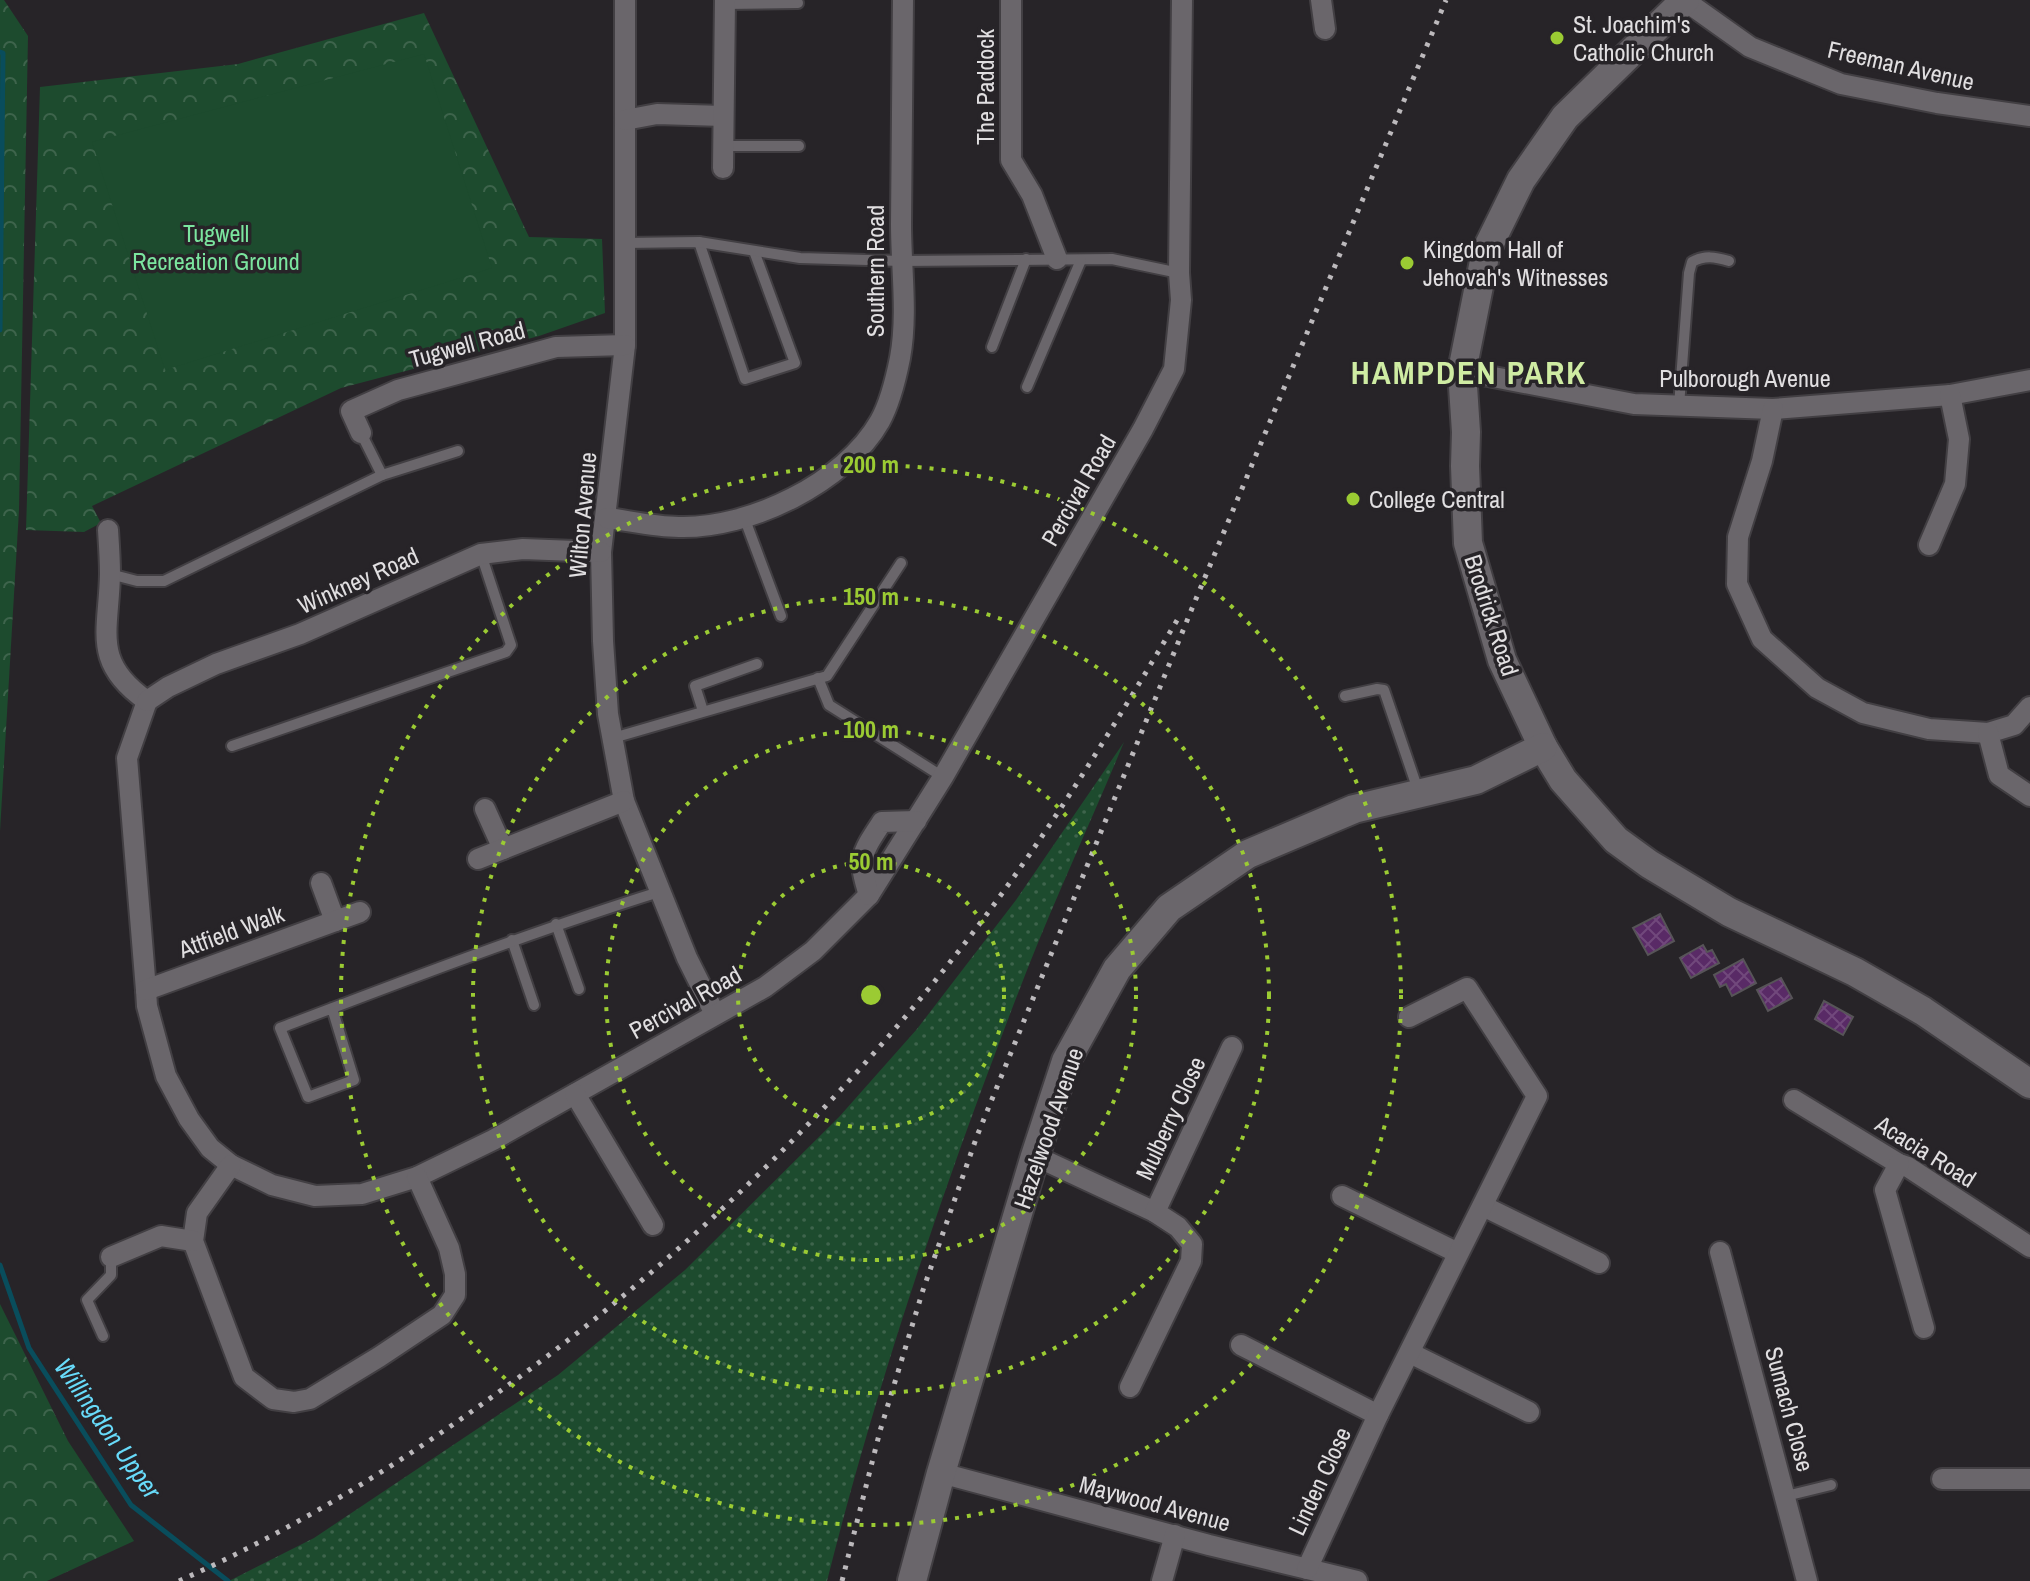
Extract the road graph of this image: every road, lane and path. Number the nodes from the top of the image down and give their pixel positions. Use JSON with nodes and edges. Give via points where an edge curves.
{"nodes":[{"id":1,"x":625,"y":0,"type":"edge"},
{"id":2,"x":903,"y":0,"type":"edge"},
{"id":3,"x":1011,"y":0,"type":"edge"},
{"id":4,"x":1182,"y":0,"type":"edge"},
{"id":5,"x":1321,"y":0,"type":"edge"},
{"id":6,"x":1685,"y":0,"type":"edge"},
{"id":7,"x":725,"y":2,"type":"edge"},
{"id":8,"x":798,"y":3,"type":"dead end"},
{"id":9,"x":1325,"y":29,"type":"dead end"},
{"id":10,"x":723,"y":116,"type":"junction"},
{"id":11,"x":2030,"y":116,"type":"edge"},
{"id":12,"x":625,"y":120,"type":"junction"},
{"id":13,"x":723,"y":146,"type":"junction"},
{"id":14,"x":799,"y":146,"type":"dead end"},
{"id":15,"x":723,"y":168,"type":"dead end"},
{"id":16,"x":699,"y":242,"type":"junction"},
{"id":17,"x":624,"y":243,"type":"junction"},
{"id":18,"x":754,"y":251,"type":"junction"},
{"id":19,"x":1026,"y":259,"type":"junction"},
{"id":20,"x":1057,"y":259,"type":"junction"},
{"id":21,"x":1081,"y":260,"type":"junction"},
{"id":22,"x":901,"y":261,"type":"junction"},
{"id":23,"x":1729,"y":261,"type":"dead end"},
{"id":24,"x":1179,"y":273,"type":"junction"},
{"id":25,"x":625,"y":345,"type":"junction"},
{"id":26,"x":992,"y":347,"type":"dead end"},
{"id":27,"x":1462,"y":371,"type":"junction"},
{"id":28,"x":2030,"y":380,"type":"edge"},
{"id":29,"x":1027,"y":387,"type":"dead end"},
{"id":30,"x":1950,"y":395,"type":"junction"},
{"id":31,"x":1679,"y":406,"type":"junction"},
{"id":32,"x":1773,"y":409,"type":"junction"},
{"id":33,"x":361,"y":433,"type":"joint"},
{"id":34,"x":458,"y":451,"type":"dead end"},
{"id":35,"x":382,"y":475,"type":"junction"},
{"id":36,"x":744,"y":517,"type":"junction"},
{"id":37,"x":607,"y":518,"type":"junction"},
{"id":38,"x":108,"y":530,"type":"dead end"},
{"id":39,"x":1929,"y":545,"type":"dead end"},
{"id":40,"x":601,"y":552,"type":"junction"},
{"id":41,"x":481,"y":554,"type":"junction"},
{"id":42,"x":901,"y":563,"type":"dead end"},
{"id":43,"x":110,"y":574,"type":"junction"},
{"id":44,"x":781,"y":616,"type":"dead end"},
{"id":45,"x":757,"y":664,"type":"dead end"},
{"id":46,"x":818,"y":678,"type":"junction"},
{"id":47,"x":1345,"y":696,"type":"dead end"},
{"id":48,"x":147,"y":701,"type":"junction"},
{"id":49,"x":2030,"y":707,"type":"edge"},
{"id":50,"x":703,"y":711,"type":"junction"},
{"id":51,"x":1988,"y":733,"type":"junction"},
{"id":52,"x":613,"y":738,"type":"junction"},
{"id":53,"x":232,"y":746,"type":"dead end"},
{"id":54,"x":1543,"y":747,"type":"junction"},
{"id":55,"x":943,"y":777,"type":"junction"},
{"id":56,"x":1419,"y":793,"type":"junction"},
{"id":57,"x":2030,"y":796,"type":"edge"},
{"id":58,"x":624,"y":801,"type":"junction"},
{"id":59,"x":485,"y":809,"type":"dead end"},
{"id":60,"x":916,"y":821,"type":"junction"},
{"id":61,"x":503,"y":849,"type":"junction"},
{"id":62,"x":478,"y":859,"type":"dead end"},
{"id":63,"x":321,"y":883,"type":"dead end"},
{"id":64,"x":659,"y":892,"type":"junction"},
{"id":65,"x":869,"y":895,"type":"junction"},
{"id":66,"x":360,"y":912,"type":"dead end"},
{"id":67,"x":335,"y":921,"type":"junction"},
{"id":68,"x":556,"y":924,"type":"junction"},
{"id":69,"x":512,"y":940,"type":"junction"},
{"id":70,"x":579,"y":989,"type":"dead end"},
{"id":71,"x":146,"y":990,"type":"junction"},
{"id":72,"x":534,"y":1005,"type":"dead end"},
{"id":73,"x":332,"y":1008,"type":"junction"},
{"id":74,"x":715,"y":1014,"type":"junction"},
{"id":75,"x":1409,"y":1017,"type":"dead end"},
{"id":76,"x":1232,"y":1047,"type":"dead end"},
{"id":77,"x":2030,"y":1084,"type":"edge"},
{"id":78,"x":575,"y":1094,"type":"junction"},
{"id":79,"x":1794,"y":1100,"type":"dead end"},
{"id":80,"x":1035,"y":1156,"type":"junction"},
{"id":81,"x":1899,"y":1164,"type":"junction"},
{"id":82,"x":231,"y":1165,"type":"junction"},
{"id":83,"x":417,"y":1177,"type":"junction"},
{"id":84,"x":1342,"y":1196,"type":"dead end"},
{"id":85,"x":1483,"y":1206,"type":"junction"},
{"id":86,"x":1155,"y":1212,"type":"junction"},
{"id":87,"x":653,"y":1225,"type":"dead end"},
{"id":88,"x":193,"y":1241,"type":"junction"},
{"id":89,"x":2030,"y":1247,"type":"edge"},
{"id":90,"x":1720,"y":1252,"type":"dead end"},
{"id":91,"x":1458,"y":1253,"type":"junction"},
{"id":92,"x":111,"y":1257,"type":"joint"},
{"id":93,"x":1599,"y":1263,"type":"dead end"},
{"id":94,"x":1924,"y":1328,"type":"dead end"},
{"id":95,"x":103,"y":1336,"type":"dead end"},
{"id":96,"x":1241,"y":1345,"type":"dead end"},
{"id":97,"x":1410,"y":1353,"type":"junction"},
{"id":98,"x":1130,"y":1387,"type":"dead end"},
{"id":99,"x":1529,"y":1412,"type":"dead end"},
{"id":100,"x":1378,"y":1415,"type":"junction"},
{"id":101,"x":941,"y":1473,"type":"junction"},
{"id":102,"x":1942,"y":1479,"type":"dead end"},
{"id":103,"x":2030,"y":1479,"type":"edge"},
{"id":104,"x":1831,"y":1485,"type":"dead end"},
{"id":105,"x":1786,"y":1496,"type":"junction"},
{"id":106,"x":1175,"y":1535,"type":"junction"},
{"id":107,"x":1307,"y":1569,"type":"junction"},
{"id":108,"x":912,"y":1581,"type":"edge"},
{"id":109,"x":1162,"y":1581,"type":"edge"},
{"id":110,"x":1357,"y":1581,"type":"edge"},
{"id":111,"x":1807,"y":1581,"type":"edge"}],
"edges":[{"from":1,"to":12,"type":"street","name":"Wilton Avenue"},
{"from":2,"to":22,"type":"street","name":"Southern Road"},
{"from":3,"to":20,"type":"street","name":"The Paddock","via":[[1011,160],[1032,195]]},
{"from":4,"to":24,"type":"street","name":"Percival Road"},
{"from":5,"to":9,"type":"street"},
{"from":6,"to":11,"type":"street","name":"Freeman Avenue","via":[[1750,47],[1841,84]]},
{"from":6,"to":27,"type":"street","name":"Brodrick Road","via":[[1565,117],[1521,180],[1486,251]]},
{"from":7,"to":8,"type":"lane"},
{"from":7,"to":10,"type":"street"},
{"from":10,"to":12,"type":"street","via":[[657,114]]},
{"from":10,"to":13,"type":"street"},
{"from":12,"to":17,"type":"street","name":"Wilton Avenue"},
{"from":13,"to":14,"type":"lane"},
{"from":13,"to":15,"type":"street"},
{"from":16,"to":17,"type":"lane"},
{"from":16,"to":18,"type":"lane"},
{"from":16,"to":18,"type":"lane","via":[[745,379],[795,363]]},
{"from":17,"to":25,"type":"street","name":"Wilton Avenue"},
{"from":18,"to":22,"type":"lane"},
{"from":19,"to":20,"type":"lane"},
{"from":19,"to":22,"type":"lane"},
{"from":19,"to":26,"type":"lane"},
{"from":20,"to":21,"type":"lane"},
{"from":21,"to":24,"type":"lane","via":[[1112,259]]},
{"from":21,"to":29,"type":"lane"},
{"from":22,"to":36,"type":"street","name":"Southern Road","via":[[900,356],[881,419],[853,457],[833,473],[784,502]]},
{"from":23,"to":31,"type":"lane","via":[[1701,257],[1692,262]]},
{"from":24,"to":55,"type":"street","name":"Percival Road","via":[[1174,369]]},
{"from":25,"to":33,"type":"street","name":"Tugwell Road","via":[[556,347],[398,390],[351,411]]},
{"from":25,"to":37,"type":"street","name":"Wilton Avenue"},
{"from":27,"to":31,"type":"street","name":"Pulborough Avenue","via":[[1634,404]]},
{"from":27,"to":54,"type":"street","name":"Brodrick Road","via":[[1468,543],[1502,660]]},
{"from":28,"to":30,"type":"street","name":"Pulborough Avenue"},
{"from":30,"to":32,"type":"street","name":"Pulborough Avenue"},
{"from":30,"to":39,"type":"street","via":[[1959,439],[1955,484]]},
{"from":31,"to":32,"type":"street","name":"Pulborough Avenue"},
{"from":32,"to":51,"type":"street","via":[[1738,537],[1737,584],[1762,639],[1817,688],[1863,713],[1929,729]]},
{"from":33,"to":35,"type":"lane"},
{"from":34,"to":35,"type":"lane"},
{"from":35,"to":43,"type":"lane","via":[[164,581]]},
{"from":36,"to":37,"type":"street","name":"Southern Road","via":[[679,527]]},
{"from":36,"to":44,"type":"lane"},
{"from":37,"to":40,"type":"street","name":"Wilton Avenue"},
{"from":38,"to":43,"type":"street"},
{"from":40,"to":41,"type":"street","name":"Winkney Road","via":[[523,549]]},
{"from":40,"to":52,"type":"street","name":"Wilton Avenue"},
{"from":41,"to":48,"type":"street","name":"Winkney Road","via":[[300,634],[216,664]]},
{"from":41,"to":53,"type":"lane","via":[[511,645],[506,652]]},
{"from":42,"to":46,"type":"lane","via":[[827,676]]},
{"from":43,"to":48,"type":"street","via":[[107,649],[127,686]]},
{"from":45,"to":50,"type":"lane","via":[[695,686]]},
{"from":46,"to":50,"type":"lane"},
{"from":46,"to":55,"type":"lane","via":[[829,705]]},
{"from":47,"to":56,"type":"lane","via":[[1384,690]]},
{"from":48,"to":71,"type":"street","name":"Percival Road","via":[[127,758]]},
{"from":49,"to":51,"type":"street","via":[[2014,725]]},
{"from":50,"to":52,"type":"lane"},
{"from":51,"to":57,"type":"street","via":[[1999,775]]},
{"from":52,"to":58,"type":"street","name":"Wilton Avenue"},
{"from":54,"to":56,"type":"street","name":"Hazelwood Avenue","via":[[1476,780]]},
{"from":54,"to":77,"type":"street","name":"Brodrick Road","via":[[1584,806],[1616,840],[1649,864],[1729,912],[1923,1011]]},
{"from":55,"to":60,"type":"street","name":"Percival Road"},
{"from":56,"to":80,"type":"street","name":"Hazelwood Avenue","via":[[1354,809],[1253,852],[1169,908],[1117,969],[1066,1061]]},
{"from":58,"to":61,"type":"street"},
{"from":58,"to":64,"type":"street","name":"Wilton Avenue"},
{"from":59,"to":61,"type":"street"},
{"from":60,"to":65,"type":"street","name":"Percival Road"},
{"from":60,"to":65,"type":"street","via":[[882,822],[867,843],[860,866]]},
{"from":61,"to":62,"type":"street"},
{"from":63,"to":67,"type":"street"},
{"from":64,"to":68,"type":"lane"},
{"from":64,"to":74,"type":"street","name":"Wilton Avenue"},
{"from":65,"to":74,"type":"street","name":"Percival Road","via":[[813,951],[765,987]]},
{"from":66,"to":67,"type":"street","name":"Attfield Walk"},
{"from":67,"to":71,"type":"street","name":"Attfield Walk"},
{"from":68,"to":69,"type":"lane"},
{"from":68,"to":70,"type":"lane"},
{"from":69,"to":72,"type":"lane"},
{"from":69,"to":73,"type":"lane"},
{"from":71,"to":82,"type":"street","name":"Percival Road","via":[[166,1076],[210,1148]]},
{"from":73,"to":73,"type":"lane","via":[[280,1028],[308,1097],[354,1080]]},
{"from":74,"to":78,"type":"street","name":"Percival Road"},
{"from":75,"to":85,"type":"street","name":"Linden Close","via":[[1467,988],[1537,1096]]},
{"from":76,"to":86,"type":"street","name":"Mulberry Close"},
{"from":78,"to":83,"type":"street","name":"Percival Road"},
{"from":78,"to":87,"type":"street"},
{"from":79,"to":81,"type":"street","name":"Acacia Road"},
{"from":80,"to":86,"type":"street","name":"Mulberry Close"},
{"from":80,"to":101,"type":"street","name":"Hazelwood Avenue"},
{"from":81,"to":89,"type":"street","name":"Acacia Road"},
{"from":81,"to":94,"type":"street","via":[[1885,1190]]},
{"from":82,"to":83,"type":"street","name":"Percival Road","via":[[272,1185],[315,1196],[362,1194]]},
{"from":82,"to":88,"type":"street","via":[[197,1213]]},
{"from":83,"to":88,"type":"street","via":[[449,1248],[455,1295],[442,1315],[310,1399],[273,1399],[244,1377]]},
{"from":84,"to":91,"type":"street"},
{"from":85,"to":91,"type":"street","name":"Linden Close"},
{"from":85,"to":93,"type":"street"},
{"from":86,"to":98,"type":"street","name":"Mulberry Close","via":[[1192,1244],[1191,1261]]},
{"from":88,"to":92,"type":"street","via":[[161,1236]]},
{"from":90,"to":105,"type":"street","name":"Sumach Close"},
{"from":91,"to":97,"type":"street","name":"Linden Close"},
{"from":92,"to":95,"type":"lane","via":[[111,1275],[87,1300]]},
{"from":96,"to":100,"type":"street","name":"Linden Close"},
{"from":97,"to":99,"type":"street"},
{"from":97,"to":100,"type":"street","name":"Linden Close"},
{"from":100,"to":107,"type":"street","name":"Linden Close"},
{"from":101,"to":106,"type":"street","name":"Maywood Avenue"},
{"from":101,"to":108,"type":"street","name":"Hazelwood Avenue"},
{"from":102,"to":103,"type":"street"},
{"from":104,"to":105,"type":"lane"},
{"from":105,"to":111,"type":"street","name":"Sumach Close"},
{"from":106,"to":107,"type":"street","name":"Maywood Avenue"},
{"from":106,"to":109,"type":"street"},
{"from":107,"to":110,"type":"street","name":"Maywood Avenue"}]}
